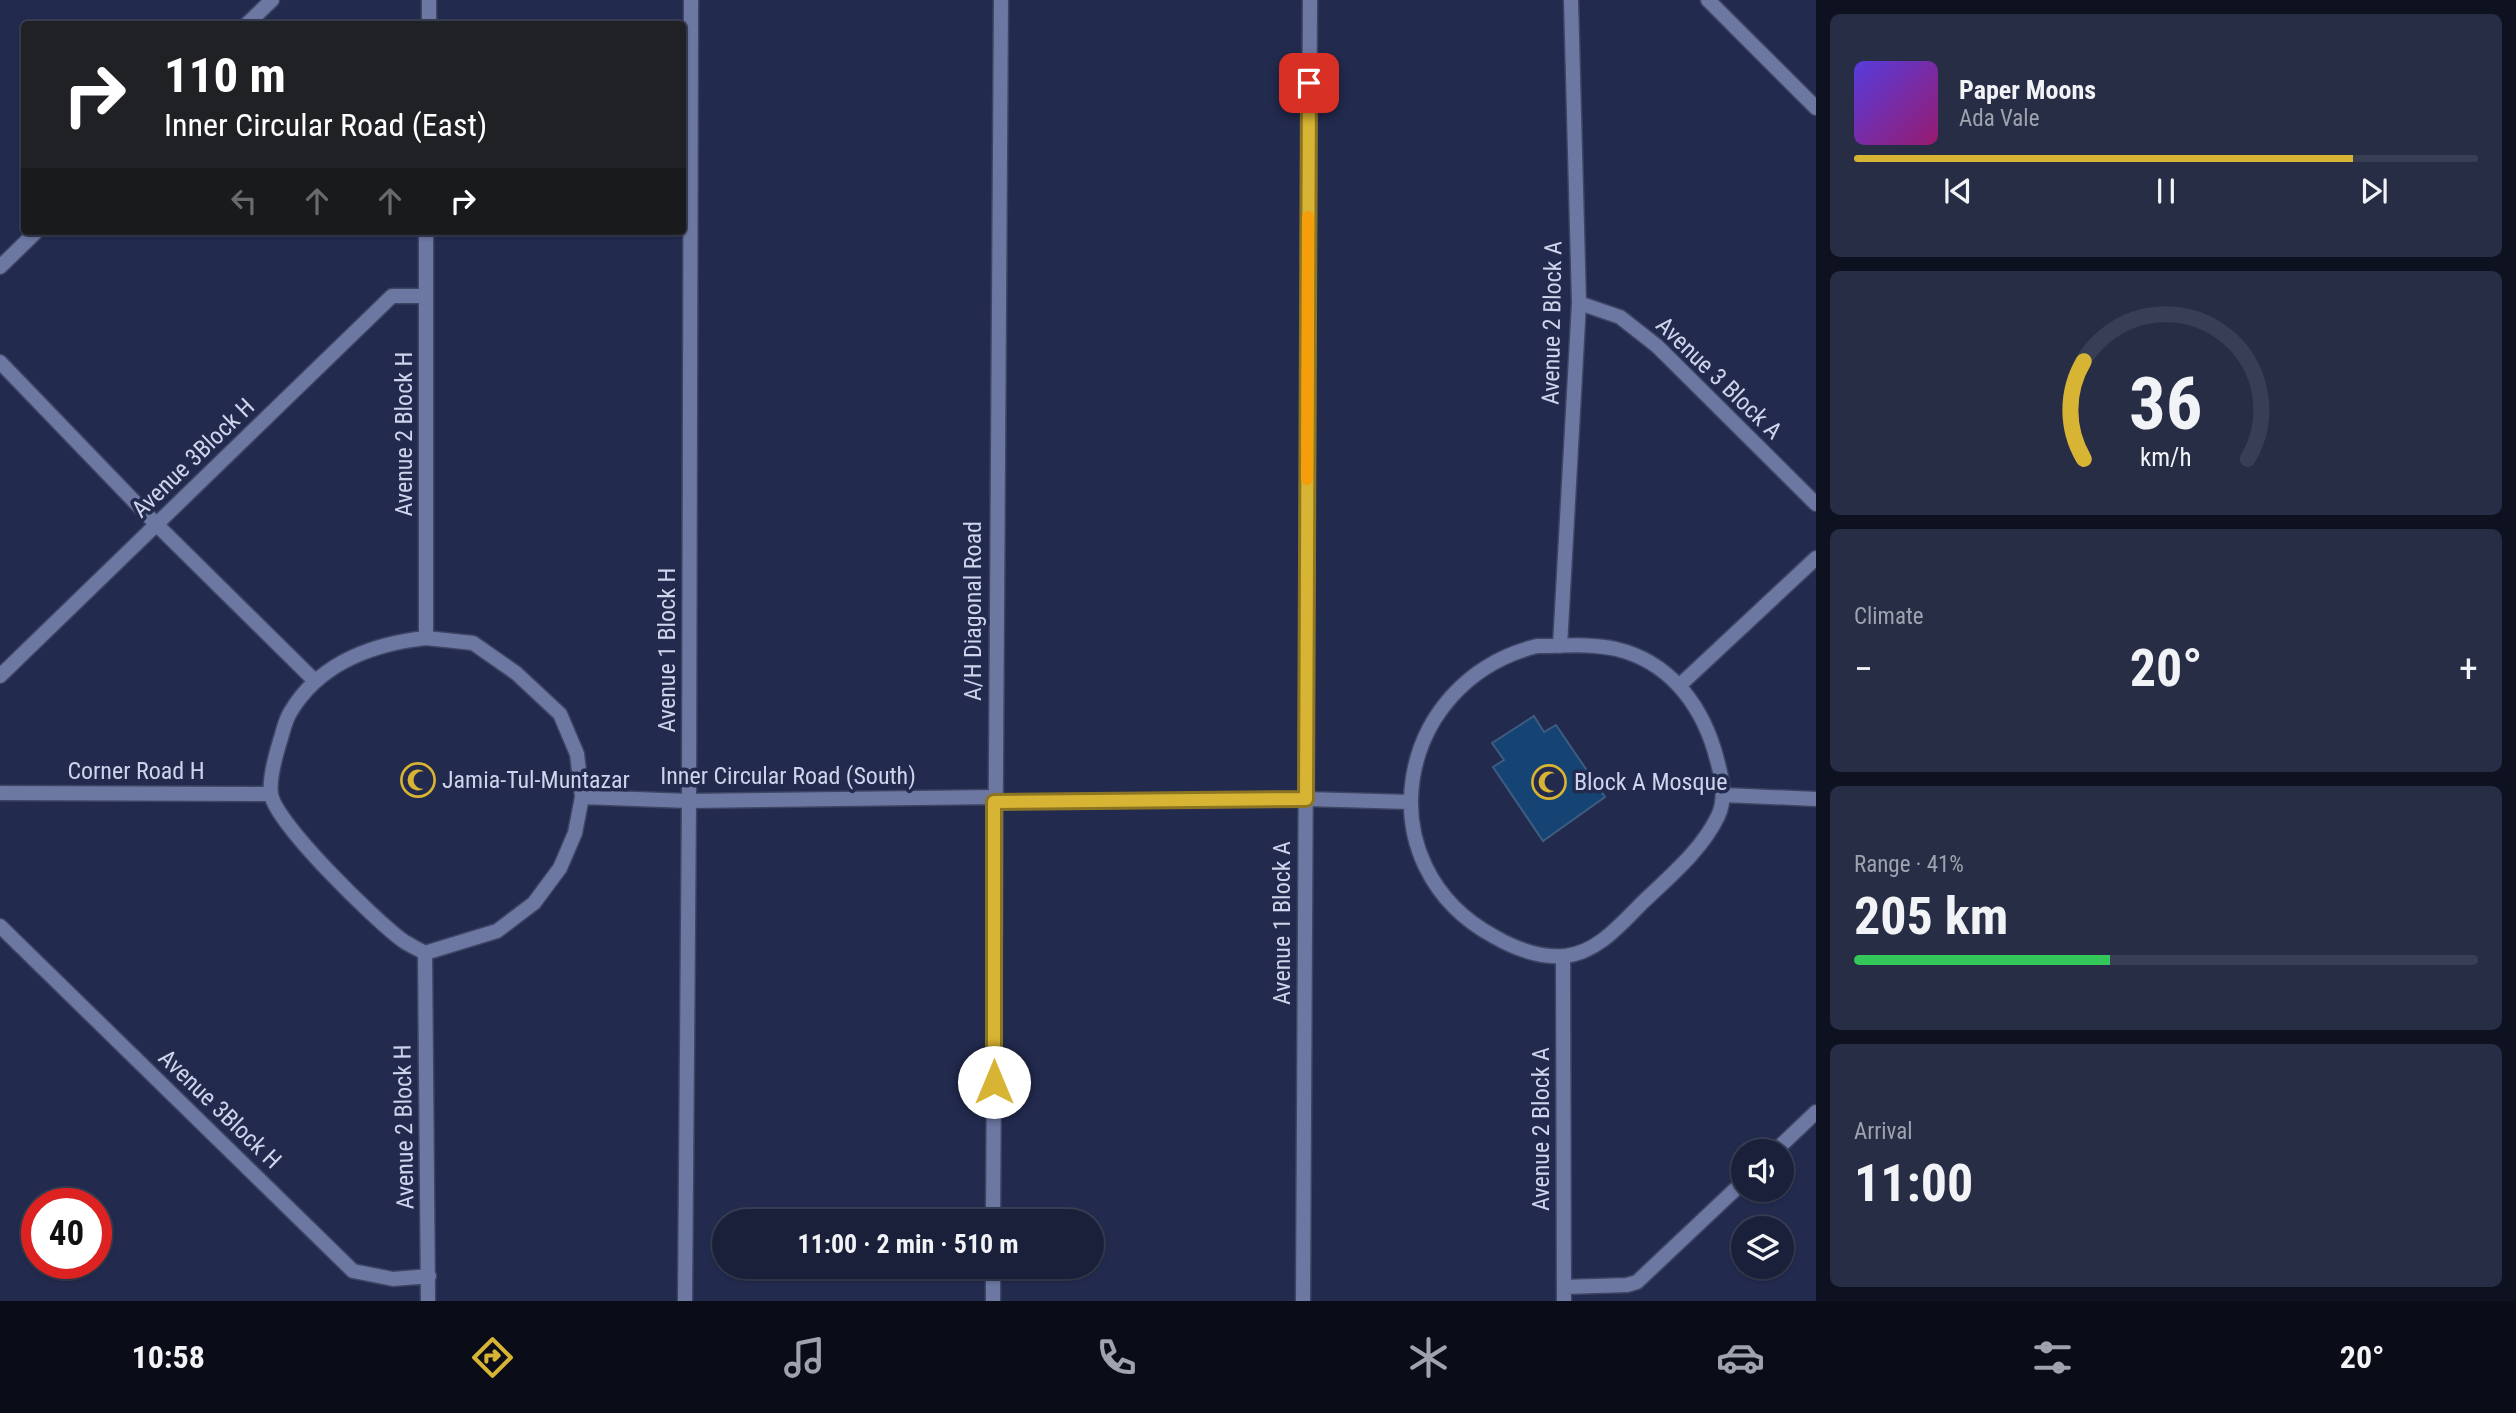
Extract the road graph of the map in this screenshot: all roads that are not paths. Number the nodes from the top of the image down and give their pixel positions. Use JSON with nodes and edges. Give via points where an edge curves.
{"nodes":[{"id":1,"x":272,"y":0,"type":"edge"},
{"id":2,"x":429,"y":0,"type":"edge"},
{"id":3,"x":691,"y":0,"type":"edge"},
{"id":4,"x":1000,"y":0,"type":"edge"},
{"id":5,"x":1310,"y":0,"type":"edge"},
{"id":6,"x":1571,"y":0,"type":"edge"},
{"id":7,"x":1708,"y":0,"type":"edge"},
{"id":8,"x":250,"y":21,"type":"edge"},
{"id":9,"x":429,"y":21,"type":"edge"},
{"id":10,"x":1816,"y":108,"type":"edge"},
{"id":11,"x":33,"y":235,"type":"edge"},
{"id":12,"x":426,"y":235,"type":"edge"},
{"id":13,"x":0,"y":267,"type":"edge"},
{"id":14,"x":426,"y":296,"type":"junction"},
{"id":15,"x":1579,"y":303,"type":"junction"},
{"id":16,"x":0,"y":362,"type":"edge"},
{"id":17,"x":1816,"y":504,"type":"edge"},
{"id":18,"x":157,"y":525,"type":"junction"},
{"id":19,"x":1816,"y":558,"type":"edge"},
{"id":20,"x":426,"y":638,"type":"junction"},
{"id":21,"x":1560,"y":646,"type":"junction"},
{"id":22,"x":0,"y":676,"type":"edge"},
{"id":23,"x":314,"y":680,"type":"junction"},
{"id":24,"x":1680,"y":685,"type":"junction"},
{"id":25,"x":0,"y":793,"type":"edge"},
{"id":26,"x":271,"y":793,"type":"junction"},
{"id":27,"x":1724,"y":795,"type":"junction"},
{"id":28,"x":582,"y":797,"type":"junction"},
{"id":29,"x":1306,"y":799,"type":"junction"},
{"id":30,"x":1816,"y":799,"type":"edge"},
{"id":31,"x":994,"y":800,"type":"junction"},
{"id":32,"x":689,"y":801,"type":"junction"},
{"id":33,"x":1409,"y":802,"type":"junction"},
{"id":34,"x":0,"y":926,"type":"edge"},
{"id":35,"x":425,"y":953,"type":"junction"},
{"id":36,"x":1563,"y":956,"type":"junction"},
{"id":37,"x":1816,"y":1112,"type":"edge"},
{"id":38,"x":1788,"y":1139,"type":"edge"},
{"id":39,"x":1731,"y":1193,"type":"edge"},
{"id":40,"x":993,"y":1209,"type":"edge"},
{"id":41,"x":429,"y":1276,"type":"junction"},
{"id":42,"x":993,"y":1279,"type":"edge"},
{"id":43,"x":1564,"y":1294,"type":"edge"},
{"id":44,"x":428,"y":1301,"type":"edge"},
{"id":45,"x":685,"y":1301,"type":"edge"},
{"id":46,"x":993,"y":1301,"type":"edge"},
{"id":47,"x":1303,"y":1301,"type":"edge"}],
"edges":[{"from":1,"to":8,"type":"street"},
{"from":2,"to":9,"type":"street"},
{"from":3,"to":32,"type":"street","name":"Avenue 1 Block H"},
{"from":4,"to":31,"type":"street","name":"A/H Diagonal Road"},
{"from":5,"to":29,"type":"street","name":"Avenue 1 Block A"},
{"from":6,"to":15,"type":"street","name":"Avenue 2 Block A"},
{"from":7,"to":10,"type":"street"},
{"from":11,"to":13,"type":"street"},
{"from":12,"to":14,"type":"street","name":"Avenue 2 Block H"},
{"from":14,"to":18,"type":"street","name":"Avenue 3Block H","via":[[392,296]]},
{"from":14,"to":20,"type":"street","name":"Avenue 2 Block H"},
{"from":15,"to":17,"type":"street","name":"Avenue 3 Block A","via":[[1619,317],[1657,346]]},
{"from":15,"to":21,"type":"street","name":"Avenue 2 Block A"},
{"from":16,"to":18,"type":"street"},
{"from":18,"to":22,"type":"street","name":"Avenue 3Block H"},
{"from":18,"to":23,"type":"street"},
{"from":19,"to":24,"type":"street"},
{"from":20,"to":23,"type":"street","via":[[395,641],[351,657]]},
{"from":20,"to":28,"type":"street","via":[[473,643],[516,673],[560,713],[577,754]]},
{"from":21,"to":24,"type":"street","via":[[1615,649],[1641,657]]},
{"from":21,"to":33,"type":"street","via":[[1515,651],[1460,686],[1445,702],[1422,745]]},
{"from":23,"to":26,"type":"street","via":[[289,713],[276,754]]},
{"from":24,"to":27,"type":"street","via":[[1712,743]]},
{"from":25,"to":26,"type":"street","name":"Corner Road H"},
{"from":26,"to":35,"type":"street","via":[[278,813],[326,869],[403,941]]},
{"from":27,"to":30,"type":"street"},
{"from":27,"to":36,"type":"street","via":[[1720,814],[1682,864],[1605,938],[1580,954]]},
{"from":28,"to":32,"type":"street","name":"Inner Circular Road (South)"},
{"from":28,"to":35,"type":"street","via":[[575,833],[560,868],[534,903],[497,931]]},
{"from":29,"to":31,"type":"street","name":"Inner Circular Road (South)"},
{"from":29,"to":33,"type":"street","name":"Inner Circular Road (South)"},
{"from":29,"to":47,"type":"street","name":"Avenue 1 Block A"},
{"from":31,"to":32,"type":"street","name":"Inner Circular Road (South)"},
{"from":31,"to":40,"type":"street","name":"A/H Diagonal Road"},
{"from":32,"to":45,"type":"street","name":"Avenue 1 Block H"},
{"from":33,"to":36,"type":"street","via":[[1418,850],[1431,880],[1450,904],[1481,930],[1511,946]]},
{"from":34,"to":41,"type":"street","name":"Avenue 3Block H","via":[[353,1271],[393,1279]]},
{"from":35,"to":41,"type":"street","name":"Avenue 2 Block H"},
{"from":36,"to":43,"type":"street","name":"Avenue 2 Block A"},
{"from":37,"to":38,"type":"street"},
{"from":39,"to":43,"type":"street","via":[[1637,1282]]},
{"from":41,"to":44,"type":"street","name":"Avenue 2 Block H"},
{"from":42,"to":46,"type":"street"}]}
